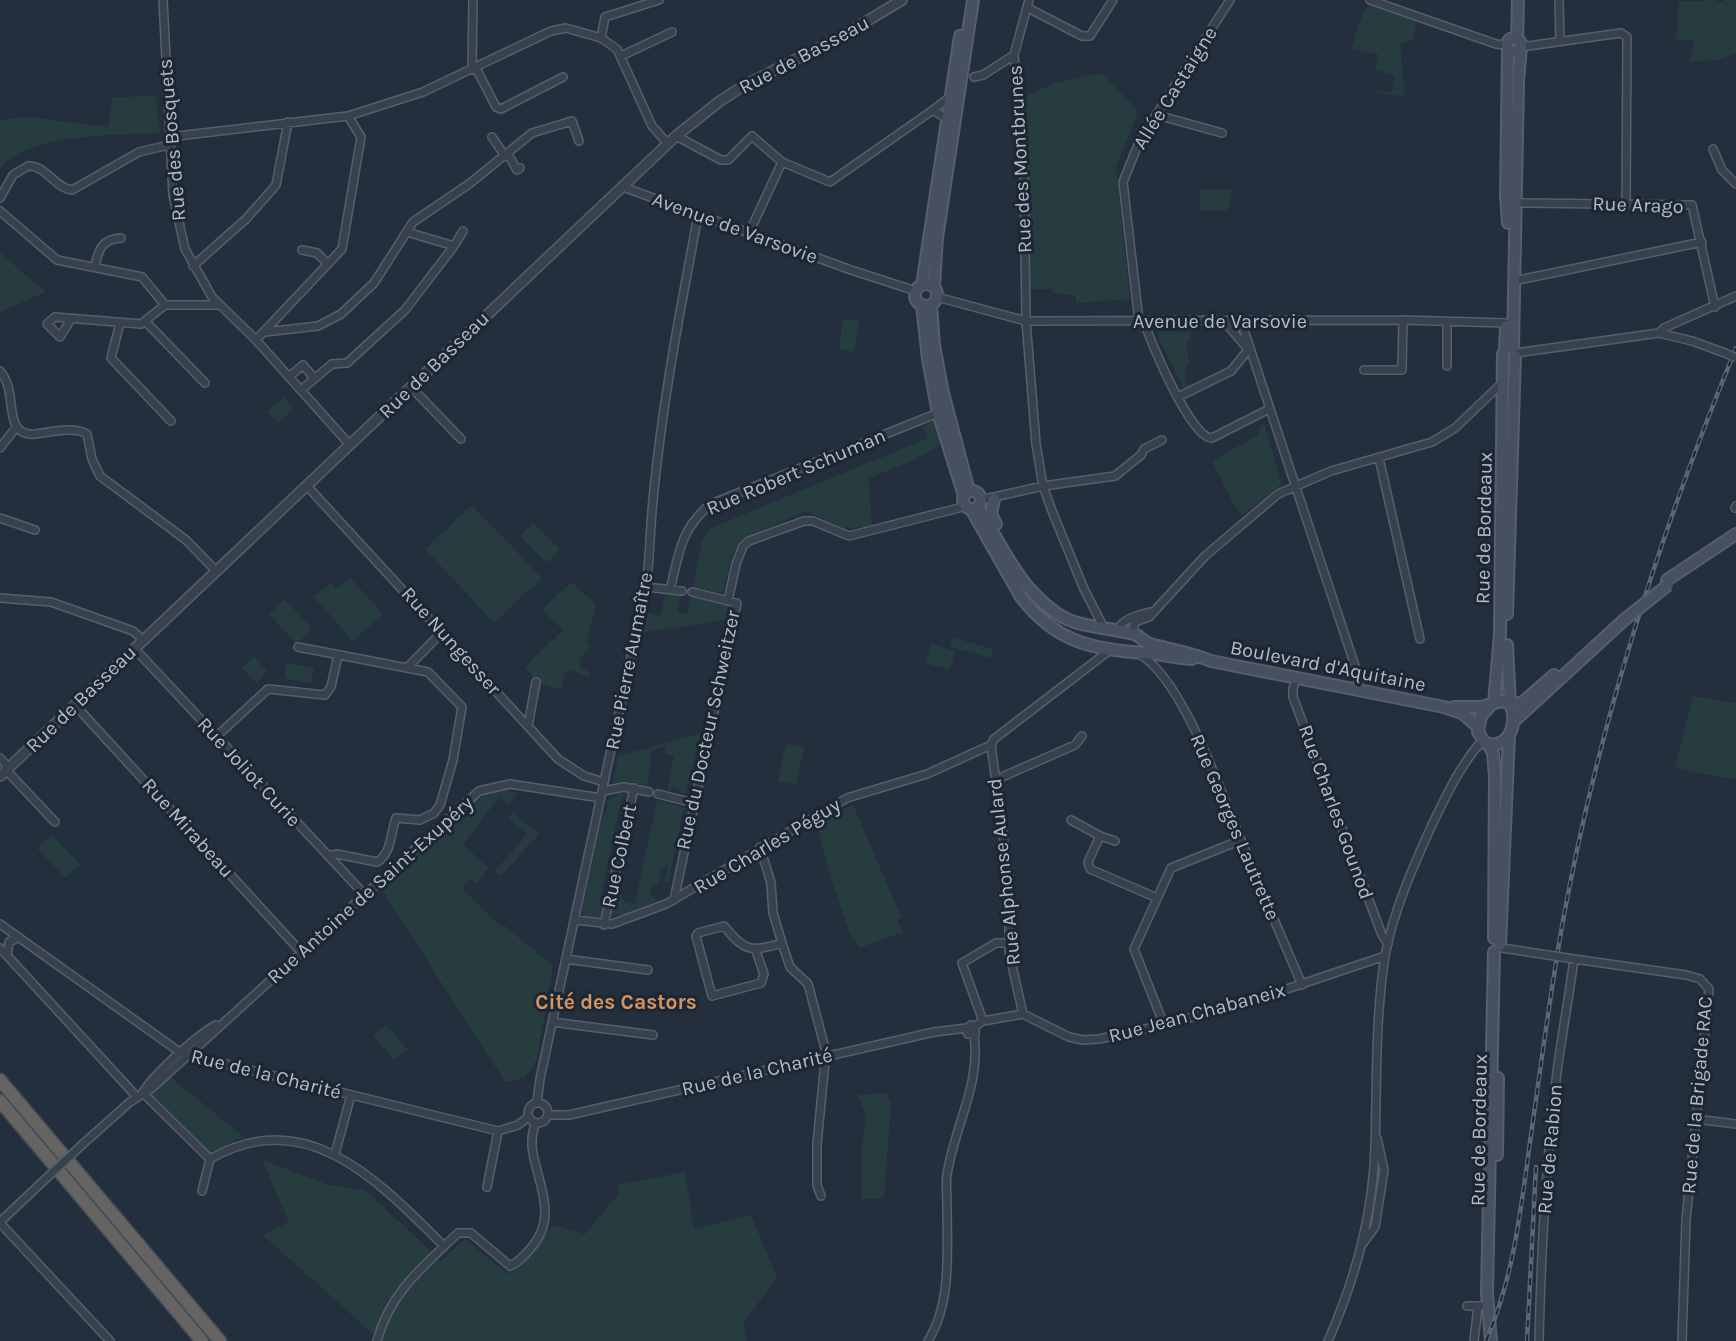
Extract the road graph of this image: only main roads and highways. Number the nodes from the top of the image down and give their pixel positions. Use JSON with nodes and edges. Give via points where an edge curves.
{"nodes":[{"id":1,"x":967,"y":0,"type":"edge"},
{"id":2,"x":973,"y":0,"type":"edge"},
{"id":3,"x":1512,"y":0,"type":"edge"},
{"id":4,"x":1518,"y":0,"type":"edge"},
{"id":5,"x":1513,"y":44,"type":"junction"},
{"id":6,"x":919,"y":288,"type":"junction"},
{"id":7,"x":931,"y":299,"type":"junction"},
{"id":8,"x":1511,"y":352,"type":"junction"},
{"id":9,"x":994,"y":499,"type":"road end"},
{"id":10,"x":971,"y":501,"type":"junction"},
{"id":11,"x":1736,"y":534,"type":"edge"},
{"id":12,"x":1736,"y":540,"type":"edge"},
{"id":13,"x":1008,"y":555,"type":"junction"},
{"id":14,"x":1667,"y":582,"type":"junction"},
{"id":15,"x":1625,"y":616,"type":"junction"},
{"id":16,"x":1086,"y":627,"type":"junction"},
{"id":17,"x":1143,"y":640,"type":"junction"},
{"id":18,"x":1087,"y":645,"type":"junction"},
{"id":19,"x":1137,"y":653,"type":"junction"},
{"id":20,"x":1205,"y":659,"type":"junction"},
{"id":21,"x":1492,"y":704,"type":"junction"},
{"id":22,"x":1511,"y":705,"type":"junction"},
{"id":23,"x":1444,"y":707,"type":"junction"},
{"id":24,"x":1514,"y":722,"type":"junction"},
{"id":25,"x":1478,"y":727,"type":"junction"},
{"id":26,"x":1509,"y":735,"type":"junction"},
{"id":27,"x":1486,"y":743,"type":"junction"},
{"id":28,"x":1498,"y":948,"type":"junction"},
{"id":29,"x":0,"y":1080,"type":"edge"},
{"id":30,"x":0,"y":1101,"type":"edge"},
{"id":31,"x":202,"y":1341,"type":"edge"},
{"id":32,"x":220,"y":1341,"type":"edge"},
{"id":33,"x":1491,"y":1341,"type":"edge"}],
"edges":[{"from":1,"to":6,"type":"main road"},
{"from":2,"to":7,"type":"main road"},
{"from":3,"to":5,"type":"main road","name":"Rue de Bordeaux"},
{"from":4,"to":5,"type":"main road","name":"Rue de Bordeaux"},
{"from":5,"to":8,"type":"main road","name":"Rue de Bordeaux","via":[[1515,203]]},
{"from":5,"to":8,"type":"main road","name":"Rue de Bordeaux","via":[[1506,323]]},
{"from":6,"to":7,"type":"main road"},
{"from":6,"to":7,"type":"main road","via":[[915,298]]},
{"from":7,"to":10,"type":"main road","via":[[943,393]]},
{"from":7,"to":10,"type":"main road","via":[[928,360],[938,413]]},
{"from":8,"to":21,"type":"main road","name":"Rue de Bordeaux","via":[[1501,384],[1504,417],[1500,634]]},
{"from":8,"to":22,"type":"main road","name":"Rue de Bordeaux","via":[[1506,655]]},
{"from":9,"to":13,"type":"main road","via":[[991,514]]},
{"from":10,"to":13,"type":"main road"},
{"from":10,"to":18,"type":"main road","name":"Boulevard d'Aquitaine","via":[[1030,609],[1054,629]]},
{"from":11,"to":14,"type":"main road"},
{"from":12,"to":14,"type":"main road"},
{"from":13,"to":16,"type":"main road","name":"Boulevard d'Aquitaine","via":[[1040,600],[1059,616]]},
{"from":14,"to":15,"type":"main road","bridge":true},
{"from":15,"to":22,"type":"main road","via":[[1523,702]]},
{"from":15,"to":24,"type":"main road"},
{"from":16,"to":17,"type":"main road","name":"Boulevard d'Aquitaine","via":[[1132,634]]},
{"from":16,"to":18,"type":"main road","via":[[1080,634]]},
{"from":17,"to":19,"type":"main road"},
{"from":17,"to":20,"type":"main road","name":"Boulevard d'Aquitaine"},
{"from":18,"to":19,"type":"main road","name":"Boulevard d'Aquitaine"},
{"from":19,"to":20,"type":"main road","name":"Boulevard d'Aquitaine"},
{"from":20,"to":23,"type":"main road","name":"Boulevard d'Aquitaine"},
{"from":21,"to":22,"type":"main road","via":[[1502,701]]},
{"from":21,"to":23,"type":"main road","name":"Boulevard d'Aquitaine"},
{"from":21,"to":25,"type":"main road","via":[[1481,716]]},
{"from":22,"to":24,"type":"main road"},
{"from":23,"to":25,"type":"main road","name":"Boulevard d'Aquitaine","via":[[1462,713]]},
{"from":24,"to":26,"type":"main road"},
{"from":25,"to":27,"type":"main road"},
{"from":26,"to":27,"type":"main road","via":[[1500,744]]},
{"from":26,"to":28,"type":"main road","name":"Rue de Bordeaux"},
{"from":27,"to":28,"type":"main road","name":"Rue de Bordeaux","via":[[1493,753],[1496,776]]},
{"from":28,"to":33,"type":"main road","name":"Rue de Bordeaux","via":[[1494,1268],[1484,1307]]},
{"from":29,"to":32,"type":"highway"},
{"from":30,"to":31,"type":"highway"}]}
